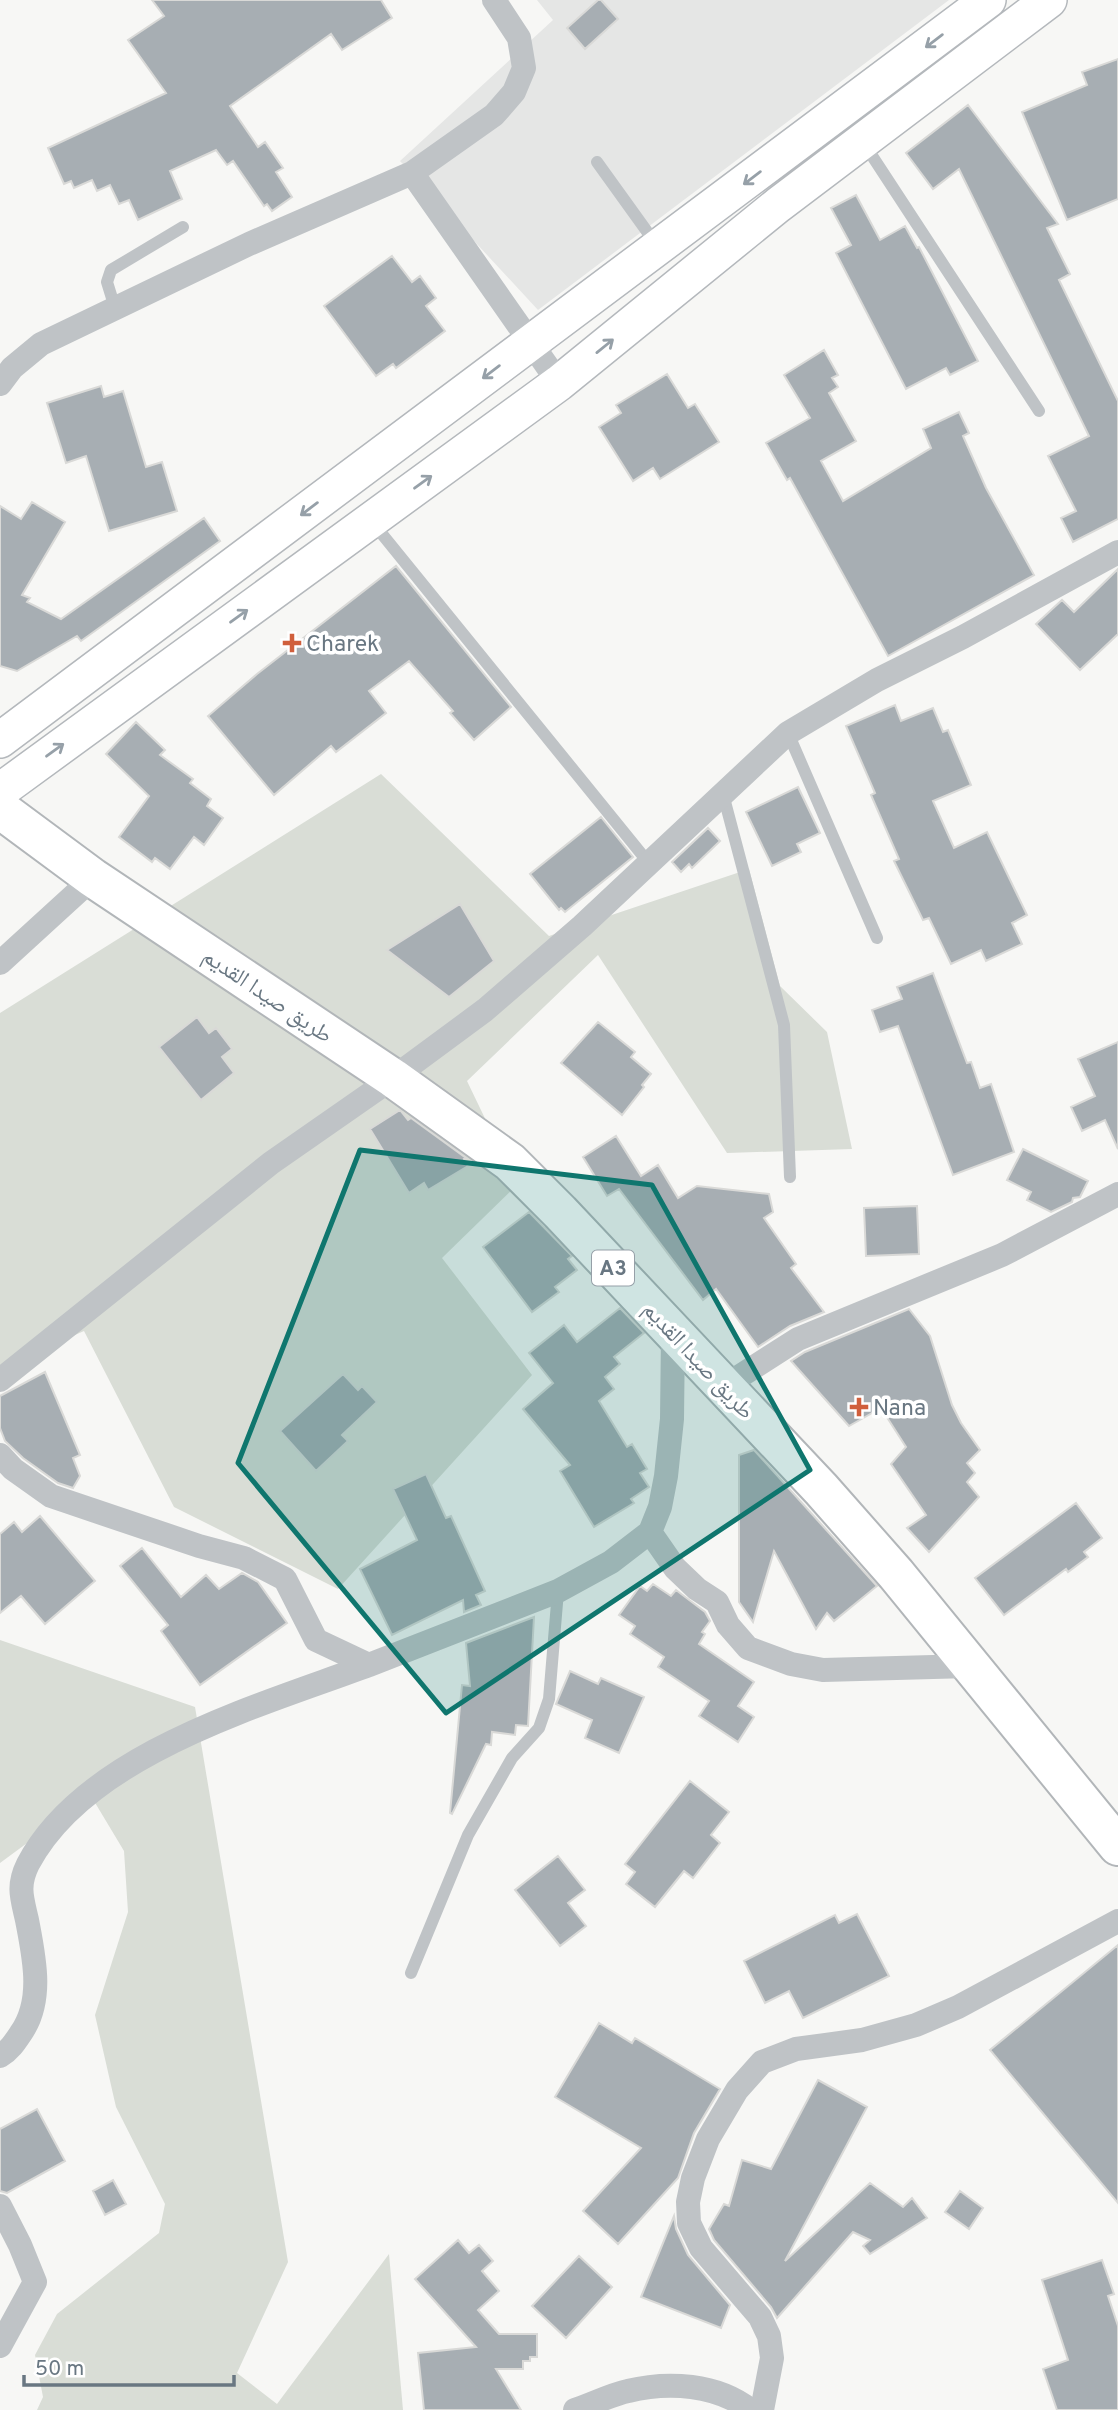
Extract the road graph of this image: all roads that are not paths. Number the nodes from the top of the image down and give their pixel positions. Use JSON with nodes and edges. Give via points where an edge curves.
{"nodes":[{"id":1,"x":494,"y":0,"type":"edge"},
{"id":2,"x":988,"y":0,"type":"edge"},
{"id":3,"x":1049,"y":0,"type":"edge"},
{"id":4,"x":862,"y":141,"type":"junction"},
{"id":5,"x":597,"y":162,"type":"dead end"},
{"id":6,"x":412,"y":173,"type":"junction"},
{"id":7,"x":183,"y":227,"type":"dead end"},
{"id":8,"x":659,"y":247,"type":"junction"},
{"id":9,"x":115,"y":308,"type":"junction"},
{"id":10,"x":530,"y":343,"type":"junction"},
{"id":11,"x":559,"y":383,"type":"junction"},
{"id":12,"x":0,"y":384,"type":"edge"},
{"id":13,"x":1039,"y":411,"type":"dead end"},
{"id":14,"x":370,"y":520,"type":"junction"},
{"id":15,"x":1118,"y":552,"type":"edge"},
{"id":16,"x":788,"y":733,"type":"junction"},
{"id":17,"x":0,"y":740,"type":"edge"},
{"id":18,"x":0,"y":791,"type":"edge"},
{"id":19,"x":723,"y":793,"type":"junction"},
{"id":20,"x":0,"y":808,"type":"edge"},
{"id":21,"x":648,"y":862,"type":"junction"},
{"id":22,"x":93,"y":878,"type":"junction"},
{"id":23,"x":877,"y":938,"type":"dead end"},
{"id":24,"x":0,"y":963,"type":"edge"},
{"id":25,"x":393,"y":1079,"type":"junction"},
{"id":26,"x":790,"y":1177,"type":"dead end"},
{"id":27,"x":1118,"y":1194,"type":"edge"},
{"id":28,"x":673,"y":1333,"type":"junction"},
{"id":29,"x":0,"y":1380,"type":"edge"},
{"id":30,"x":723,"y":1387,"type":"junction"},
{"id":31,"x":0,"y":1455,"type":"edge"},
{"id":32,"x":650,"y":1532,"type":"junction"},
{"id":33,"x":558,"y":1591,"type":"junction"},
{"id":34,"x":369,"y":1665,"type":"junction"},
{"id":35,"x":970,"y":1666,"type":"junction"},
{"id":36,"x":1118,"y":1846,"type":"edge"},
{"id":37,"x":1118,"y":1921,"type":"edge"},
{"id":38,"x":411,"y":1973,"type":"dead end"},
{"id":39,"x":0,"y":2056,"type":"edge"},
{"id":40,"x":0,"y":2206,"type":"edge"},
{"id":41,"x":0,"y":2346,"type":"edge"},
{"id":42,"x":575,"y":2410,"type":"edge"},
{"id":43,"x":750,"y":2410,"type":"edge"},
{"id":44,"x":762,"y":2410,"type":"edge"}],
"edges":[{"from":1,"to":6,"type":"street","via":[[519,38],[524,68],[514,92],[494,115]]},
{"from":2,"to":8,"type":"street","one_way":true},
{"from":3,"to":4,"type":"street"},
{"from":11,"to":4,"type":"street","one_way":true},
{"from":4,"to":13,"type":"lane"},
{"from":5,"to":8,"type":"lane"},
{"from":6,"to":9,"type":"street"},
{"from":6,"to":10,"type":"street"},
{"from":7,"to":9,"type":"lane","via":[[111,270],[107,282]]},
{"from":8,"to":10,"type":"street"},
{"from":9,"to":12,"type":"street","via":[[41,344]]},
{"from":10,"to":11,"type":"street"},
{"from":10,"to":17,"type":"street","one_way":true},
{"from":14,"to":11,"type":"street","one_way":true},
{"from":18,"to":14,"type":"street","one_way":true},
{"from":14,"to":21,"type":"lane"},
{"from":15,"to":16,"type":"street","via":[[877,680]]},
{"from":16,"to":19,"type":"street"},
{"from":16,"to":23,"type":"lane"},
{"from":19,"to":21,"type":"street"},
{"from":19,"to":26,"type":"lane","via":[[785,1026]]},
{"from":20,"to":22,"type":"highway","name":"طريق صيدا القديم","number":"A3"},
{"from":21,"to":25,"type":"street","via":[[494,1001]]},
{"from":22,"to":24,"type":"street"},
{"from":22,"to":25,"type":"highway","name":"طريق صيدا القديم","number":"A3"},
{"from":25,"to":28,"type":"highway","name":"طريق صيدا القديم","number":"A3","via":[[510,1162]]},
{"from":25,"to":29,"type":"street","via":[[271,1163]]},
{"from":27,"to":30,"type":"street","via":[[1002,1255],[798,1339]]},
{"from":28,"to":30,"type":"highway","name":"طريق صيدا القديم","number":"A3"},
{"from":28,"to":32,"type":"street","via":[[666,1476]]},
{"from":30,"to":35,"type":"highway","name":"طريق صيدا القديم","number":"A3","via":[[830,1499]]},
{"from":31,"to":34,"type":"street","via":[[51,1496],[244,1558],[285,1578],[316,1640]]},
{"from":32,"to":33,"type":"street","via":[[611,1562]]},
{"from":32,"to":35,"type":"street","via":[[675,1568],[717,1602],[728,1625],[748,1648],[822,1670]]},
{"from":33,"to":34,"type":"street"},
{"from":33,"to":38,"type":"lane","via":[[549,1699],[539,1728],[512,1758],[468,1835]]},
{"from":34,"to":39,"type":"street","via":[[234,1715],[150,1753],[91,1791],[49,1832],[20,1886],[35,1977],[30,2020],[8,2052]]},
{"from":35,"to":36,"type":"highway","name":"طريق صيدا القديم","number":"A3"},
{"from":37,"to":44,"type":"street","via":[[916,2025],[862,2040],[796,2049],[762,2062],[737,2090],[708,2139],[693,2178],[689,2223],[701,2248],[760,2317],[769,2336],[772,2358]]},
{"from":40,"to":41,"type":"street","via":[[35,2282]]},
{"from":42,"to":43,"type":"street","via":[[628,2391],[668,2386],[711,2390]]}]}
